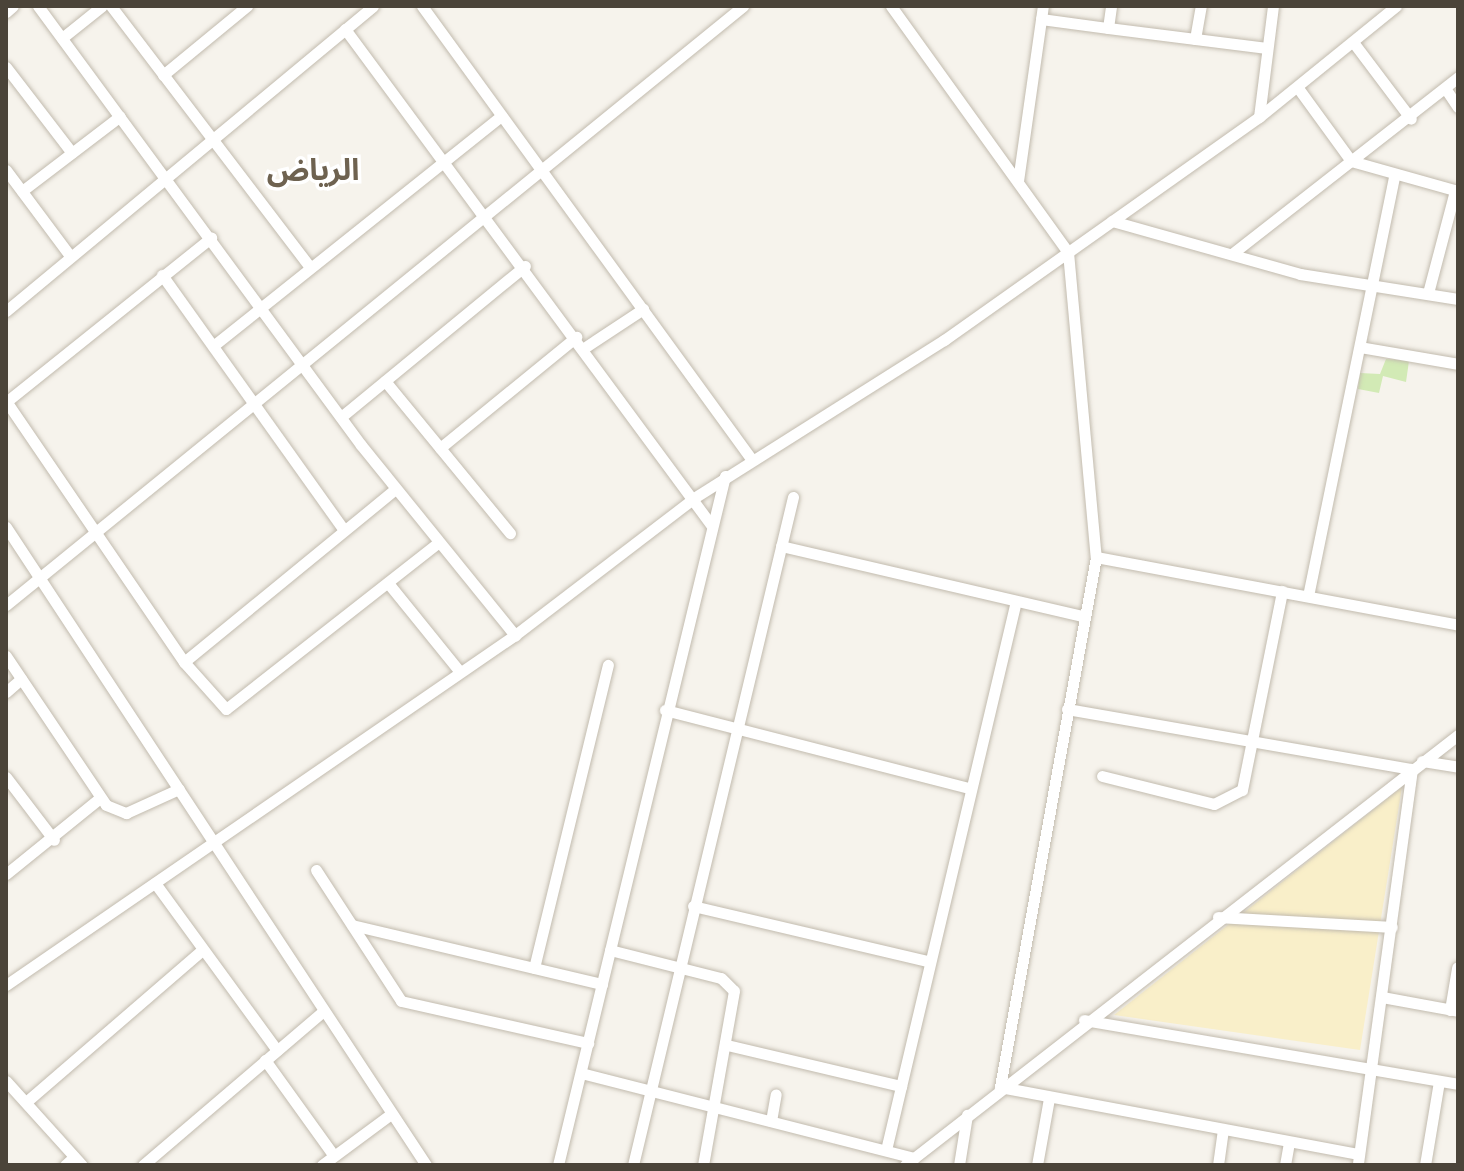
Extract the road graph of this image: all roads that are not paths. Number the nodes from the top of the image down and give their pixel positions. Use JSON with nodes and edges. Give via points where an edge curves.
{"nodes":[{"id":1,"x":13,"y":6,"type":"edge"},
{"id":2,"x":38,"y":6,"type":"edge"},
{"id":3,"x":102,"y":6,"type":"edge"},
{"id":4,"x":111,"y":6,"type":"edge"},
{"id":5,"x":247,"y":6,"type":"edge"},
{"id":6,"x":373,"y":6,"type":"edge"},
{"id":7,"x":422,"y":6,"type":"edge"},
{"id":8,"x":743,"y":6,"type":"edge"},
{"id":9,"x":891,"y":6,"type":"edge"},
{"id":10,"x":1043,"y":6,"type":"edge"},
{"id":11,"x":1111,"y":6,"type":"edge"},
{"id":12,"x":1201,"y":6,"type":"edge"},
{"id":13,"x":1273,"y":6,"type":"edge"},
{"id":14,"x":1396,"y":6,"type":"edge"},
{"id":15,"x":6,"y":12,"type":"edge"},
{"id":16,"x":1041,"y":19,"type":"junction"},
{"id":17,"x":1108,"y":28,"type":"junction"},
{"id":18,"x":345,"y":29,"type":"junction"},
{"id":19,"x":62,"y":38,"type":"junction"},
{"id":20,"x":1195,"y":39,"type":"junction"},
{"id":21,"x":1353,"y":42,"type":"junction"},
{"id":22,"x":1267,"y":48,"type":"junction"},
{"id":23,"x":6,"y":67,"type":"edge"},
{"id":24,"x":163,"y":75,"type":"junction"},
{"id":25,"x":1458,"y":77,"type":"edge"},
{"id":26,"x":17,"y":81,"type":"junction"},
{"id":27,"x":1298,"y":88,"type":"junction"},
{"id":28,"x":1445,"y":88,"type":"junction"},
{"id":29,"x":6,"y":89,"type":"edge"},
{"id":30,"x":1458,"y":107,"type":"edge"},
{"id":31,"x":120,"y":116,"type":"junction"},
{"id":32,"x":501,"y":116,"type":"junction"},
{"id":33,"x":1259,"y":117,"type":"junction"},
{"id":34,"x":1411,"y":119,"type":"junction"},
{"id":35,"x":211,"y":138,"type":"junction"},
{"id":36,"x":72,"y":153,"type":"junction"},
{"id":37,"x":446,"y":158,"type":"junction"},
{"id":38,"x":1351,"y":161,"type":"junction"},
{"id":39,"x":6,"y":170,"type":"edge"},
{"id":40,"x":541,"y":172,"type":"junction"},
{"id":41,"x":165,"y":176,"type":"junction"},
{"id":42,"x":1394,"y":178,"type":"junction"},
{"id":43,"x":1018,"y":181,"type":"junction"},
{"id":44,"x":22,"y":191,"type":"junction"},
{"id":45,"x":1456,"y":191,"type":"edge"},
{"id":46,"x":488,"y":214,"type":"junction"},
{"id":47,"x":1112,"y":221,"type":"junction"},
{"id":48,"x":211,"y":238,"type":"junction"},
{"id":49,"x":1068,"y":252,"type":"junction"},
{"id":50,"x":1233,"y":253,"type":"junction"},
{"id":51,"x":70,"y":256,"type":"junction"},
{"id":52,"x":525,"y":266,"type":"junction"},
{"id":53,"x":310,"y":267,"type":"junction"},
{"id":54,"x":162,"y":275,"type":"junction"},
{"id":55,"x":1373,"y":283,"type":"junction"},
{"id":56,"x":1428,"y":293,"type":"junction"},
{"id":57,"x":1458,"y":299,"type":"edge"},
{"id":58,"x":261,"y":306,"type":"junction"},
{"id":59,"x":643,"y":309,"type":"junction"},
{"id":60,"x":6,"y":311,"type":"edge"},
{"id":61,"x":576,"y":337,"type":"junction"},
{"id":62,"x":213,"y":346,"type":"junction"},
{"id":63,"x":1360,"y":347,"type":"junction"},
{"id":64,"x":584,"y":348,"type":"junction"},
{"id":65,"x":1458,"y":364,"type":"edge"},
{"id":66,"x":303,"y":366,"type":"junction"},
{"id":67,"x":385,"y":381,"type":"junction"},
{"id":68,"x":6,"y":402,"type":"edge"},
{"id":69,"x":254,"y":405,"type":"junction"},
{"id":70,"x":341,"y":417,"type":"junction"},
{"id":71,"x":440,"y":448,"type":"junction"},
{"id":72,"x":752,"y":460,"type":"junction"},
{"id":73,"x":725,"y":476,"type":"junction"},
{"id":74,"x":395,"y":489,"type":"junction"},
{"id":75,"x":793,"y":497,"type":"dead end"},
{"id":76,"x":694,"y":498,"type":"junction"},
{"id":77,"x":712,"y":526,"type":"junction"},
{"id":78,"x":6,"y":527,"type":"edge"},
{"id":79,"x":343,"y":529,"type":"junction"},
{"id":80,"x":96,"y":531,"type":"junction"},
{"id":81,"x":510,"y":533,"type":"dead end"},
{"id":82,"x":438,"y":543,"type":"junction"},
{"id":83,"x":781,"y":546,"type":"junction"},
{"id":84,"x":1096,"y":557,"type":"junction"},
{"id":85,"x":40,"y":577,"type":"junction"},
{"id":86,"x":388,"y":583,"type":"junction"},
{"id":87,"x":1282,"y":591,"type":"junction"},
{"id":88,"x":1308,"y":596,"type":"junction"},
{"id":89,"x":6,"y":605,"type":"edge"},
{"id":90,"x":1015,"y":605,"type":"junction"},
{"id":91,"x":1085,"y":617,"type":"junction"},
{"id":92,"x":1458,"y":625,"type":"edge"},
{"id":93,"x":515,"y":635,"type":"junction"},
{"id":94,"x":6,"y":656,"type":"edge"},
{"id":95,"x":184,"y":662,"type":"junction"},
{"id":96,"x":608,"y":665,"type":"dead end"},
{"id":97,"x":460,"y":672,"type":"junction"},
{"id":98,"x":21,"y":679,"type":"junction"},
{"id":99,"x":6,"y":692,"type":"edge"},
{"id":100,"x":1067,"y":709,"type":"junction"},
{"id":101,"x":665,"y":710,"type":"junction"},
{"id":102,"x":736,"y":728,"type":"junction"},
{"id":103,"x":1458,"y":735,"type":"edge"},
{"id":104,"x":1255,"y":742,"type":"junction"},
{"id":105,"x":1417,"y":765,"type":"junction"},
{"id":106,"x":1458,"y":767,"type":"edge"},
{"id":107,"x":1102,"y":776,"type":"dead end"},
{"id":108,"x":6,"y":777,"type":"edge"},
{"id":109,"x":968,"y":788,"type":"junction"},
{"id":110,"x":179,"y":789,"type":"junction"},
{"id":111,"x":100,"y":798,"type":"junction"},
{"id":112,"x":54,"y":840,"type":"junction"},
{"id":113,"x":214,"y":842,"type":"junction"},
{"id":114,"x":316,"y":870,"type":"dead end"},
{"id":115,"x":6,"y":874,"type":"edge"},
{"id":116,"x":155,"y":883,"type":"junction"},
{"id":117,"x":693,"y":906,"type":"junction"},
{"id":118,"x":1218,"y":917,"type":"junction"},
{"id":119,"x":352,"y":925,"type":"junction"},
{"id":120,"x":1392,"y":927,"type":"junction"},
{"id":121,"x":610,"y":950,"type":"junction"},
{"id":122,"x":200,"y":952,"type":"junction"},
{"id":123,"x":927,"y":961,"type":"junction"},
{"id":124,"x":678,"y":967,"type":"junction"},
{"id":125,"x":534,"y":968,"type":"junction"},
{"id":126,"x":1457,"y":968,"type":"edge"},
{"id":127,"x":602,"y":984,"type":"junction"},
{"id":128,"x":6,"y":985,"type":"edge"},
{"id":129,"x":1382,"y":997,"type":"junction"},
{"id":130,"x":323,"y":1011,"type":"junction"},
{"id":131,"x":1454,"y":1011,"type":"edge"},
{"id":132,"x":1084,"y":1020,"type":"junction"},
{"id":133,"x":588,"y":1043,"type":"junction"},
{"id":134,"x":727,"y":1045,"type":"junction"},
{"id":135,"x":277,"y":1050,"type":"junction"},
{"id":136,"x":265,"y":1060,"type":"junction"},
{"id":137,"x":1372,"y":1069,"type":"junction"},
{"id":138,"x":581,"y":1073,"type":"junction"},
{"id":139,"x":6,"y":1081,"type":"edge"},
{"id":140,"x":1439,"y":1081,"type":"junction"},
{"id":141,"x":1458,"y":1084,"type":"edge"},
{"id":142,"x":901,"y":1086,"type":"junction"},
{"id":143,"x":1000,"y":1087,"type":"junction"},
{"id":144,"x":653,"y":1093,"type":"junction"},
{"id":145,"x":776,"y":1094,"type":"dead end"},
{"id":146,"x":1049,"y":1098,"type":"junction"},
{"id":147,"x":26,"y":1102,"type":"junction"},
{"id":148,"x":713,"y":1107,"type":"junction"},
{"id":149,"x":391,"y":1114,"type":"junction"},
{"id":150,"x":967,"y":1115,"type":"junction"},
{"id":151,"x":771,"y":1121,"type":"junction"},
{"id":152,"x":1223,"y":1131,"type":"junction"},
{"id":153,"x":1289,"y":1142,"type":"junction"},
{"id":154,"x":886,"y":1150,"type":"junction"},
{"id":155,"x":334,"y":1156,"type":"junction"},
{"id":156,"x":1359,"y":1160,"type":"edge"},
{"id":157,"x":74,"y":1162,"type":"edge"},
{"id":158,"x":909,"y":1162,"type":"edge"},
{"id":159,"x":143,"y":1165,"type":"edge"},
{"id":160,"x":322,"y":1165,"type":"edge"},
{"id":161,"x":426,"y":1165,"type":"edge"},
{"id":162,"x":558,"y":1165,"type":"edge"},
{"id":163,"x":633,"y":1165,"type":"edge"},
{"id":164,"x":703,"y":1165,"type":"edge"},
{"id":165,"x":959,"y":1165,"type":"edge"},
{"id":166,"x":1037,"y":1165,"type":"edge"},
{"id":167,"x":1218,"y":1165,"type":"edge"},
{"id":168,"x":1285,"y":1165,"type":"edge"},
{"id":169,"x":1425,"y":1165,"type":"edge"}],
"edges":[{"from":1,"to":15,"type":"street"},
{"from":2,"to":19,"type":"street"},
{"from":3,"to":19,"type":"street"},
{"from":4,"to":24,"type":"street"},
{"from":5,"to":24,"type":"street"},
{"from":6,"to":18,"type":"street"},
{"from":7,"to":32,"type":"street"},
{"from":8,"to":40,"type":"street"},
{"from":9,"to":43,"type":"street"},
{"from":10,"to":16,"type":"street"},
{"from":11,"to":17,"type":"street"},
{"from":12,"to":20,"type":"street"},
{"from":13,"to":22,"type":"street"},
{"from":14,"to":21,"type":"street"},
{"from":16,"to":17,"type":"street"},
{"from":16,"to":43,"type":"street"},
{"from":17,"to":20,"type":"street"},
{"from":18,"to":35,"type":"street"},
{"from":18,"to":37,"type":"street"},
{"from":19,"to":31,"type":"street"},
{"from":20,"to":22,"type":"street"},
{"from":21,"to":27,"type":"street"},
{"from":21,"to":34,"type":"street"},
{"from":22,"to":33,"type":"street"},
{"from":23,"to":26,"type":"street"},
{"from":24,"to":35,"type":"street"},
{"from":25,"to":28,"type":"street"},
{"from":26,"to":29,"type":"street"},
{"from":26,"to":36,"type":"street"},
{"from":27,"to":33,"type":"street"},
{"from":27,"to":38,"type":"street"},
{"from":28,"to":30,"type":"street"},
{"from":28,"to":34,"type":"street"},
{"from":31,"to":36,"type":"street"},
{"from":31,"to":41,"type":"street"},
{"from":32,"to":37,"type":"street"},
{"from":32,"to":40,"type":"street"},
{"from":33,"to":47,"type":"street"},
{"from":34,"to":38,"type":"street"},
{"from":35,"to":41,"type":"street"},
{"from":35,"to":53,"type":"street"},
{"from":36,"to":44,"type":"street"},
{"from":37,"to":46,"type":"street"},
{"from":37,"to":53,"type":"street"},
{"from":38,"to":42,"type":"street"},
{"from":38,"to":50,"type":"street"},
{"from":39,"to":44,"type":"street"},
{"from":40,"to":46,"type":"street"},
{"from":40,"to":59,"type":"street"},
{"from":41,"to":48,"type":"street"},
{"from":41,"to":51,"type":"street"},
{"from":42,"to":45,"type":"street"},
{"from":42,"to":55,"type":"street"},
{"from":43,"to":49,"type":"street"},
{"from":44,"to":51,"type":"street"},
{"from":45,"to":56,"type":"street"},
{"from":46,"to":52,"type":"street"},
{"from":46,"to":66,"type":"street"},
{"from":47,"to":49,"type":"street"},
{"from":47,"to":50,"type":"street"},
{"from":48,"to":54,"type":"street"},
{"from":48,"to":58,"type":"street"},
{"from":49,"to":72,"type":"street","via":[[944,340]]},
{"from":49,"to":84,"type":"street"},
{"from":50,"to":55,"type":"street","via":[[1300,274]]},
{"from":51,"to":60,"type":"street"},
{"from":52,"to":61,"type":"street"},
{"from":52,"to":67,"type":"street"},
{"from":53,"to":58,"type":"street"},
{"from":54,"to":62,"type":"street"},
{"from":54,"to":68,"type":"street"},
{"from":55,"to":56,"type":"street"},
{"from":55,"to":63,"type":"street"},
{"from":56,"to":57,"type":"street"},
{"from":58,"to":62,"type":"street"},
{"from":58,"to":66,"type":"street"},
{"from":59,"to":64,"type":"street"},
{"from":59,"to":72,"type":"street"},
{"from":61,"to":64,"type":"street"},
{"from":61,"to":71,"type":"street"},
{"from":62,"to":69,"type":"street"},
{"from":63,"to":65,"type":"street"},
{"from":63,"to":88,"type":"street"},
{"from":64,"to":76,"type":"street"},
{"from":66,"to":69,"type":"street"},
{"from":66,"to":70,"type":"street"},
{"from":67,"to":70,"type":"street"},
{"from":67,"to":71,"type":"street"},
{"from":68,"to":80,"type":"street"},
{"from":69,"to":79,"type":"street"},
{"from":69,"to":80,"type":"street"},
{"from":70,"to":74,"type":"street"},
{"from":71,"to":81,"type":"street"},
{"from":72,"to":73,"type":"street"},
{"from":73,"to":76,"type":"street"},
{"from":73,"to":77,"type":"street"},
{"from":74,"to":79,"type":"street"},
{"from":74,"to":82,"type":"street"},
{"from":75,"to":83,"type":"street"},
{"from":76,"to":77,"type":"street"},
{"from":76,"to":93,"type":"street"},
{"from":77,"to":101,"type":"street"},
{"from":78,"to":85,"type":"street"},
{"from":79,"to":95,"type":"street"},
{"from":80,"to":85,"type":"street"},
{"from":80,"to":95,"type":"street"},
{"from":82,"to":86,"type":"street"},
{"from":82,"to":93,"type":"street"},
{"from":83,"to":90,"type":"street"},
{"from":83,"to":102,"type":"street"},
{"from":84,"to":87,"type":"street"},
{"from":84,"to":91,"type":"street"},
{"from":85,"to":89,"type":"street"},
{"from":85,"to":110,"type":"street"},
{"from":86,"to":95,"type":"street","via":[[234,708],[218,705]]},
{"from":86,"to":97,"type":"street"},
{"from":87,"to":88,"type":"street"},
{"from":87,"to":104,"type":"street"},
{"from":88,"to":92,"type":"street"},
{"from":90,"to":91,"type":"street"},
{"from":90,"to":109,"type":"street"},
{"from":91,"to":100,"type":"street"},
{"from":93,"to":97,"type":"street"},
{"from":94,"to":98,"type":"street"},
{"from":96,"to":125,"type":"street"},
{"from":97,"to":113,"type":"street"},
{"from":98,"to":99,"type":"street"},
{"from":98,"to":111,"type":"street"},
{"from":100,"to":104,"type":"street"},
{"from":100,"to":143,"type":"street"},
{"from":101,"to":102,"type":"street"},
{"from":101,"to":121,"type":"street"},
{"from":102,"to":109,"type":"street"},
{"from":102,"to":117,"type":"street"},
{"from":103,"to":105,"type":"street"},
{"from":104,"to":105,"type":"street"},
{"from":104,"to":107,"type":"street","via":[[1242,790],[1214,804]]},
{"from":105,"to":106,"type":"street"},
{"from":105,"to":118,"type":"street"},
{"from":105,"to":120,"type":"street"},
{"from":108,"to":112,"type":"street"},
{"from":109,"to":123,"type":"street"},
{"from":110,"to":111,"type":"street","via":[[126,813]]},
{"from":110,"to":113,"type":"street"},
{"from":111,"to":112,"type":"street"},
{"from":112,"to":115,"type":"street"},
{"from":113,"to":116,"type":"street"},
{"from":113,"to":130,"type":"street"},
{"from":114,"to":119,"type":"street"},
{"from":116,"to":122,"type":"street"},
{"from":116,"to":128,"type":"street"},
{"from":117,"to":123,"type":"street"},
{"from":117,"to":124,"type":"street"},
{"from":118,"to":120,"type":"street"},
{"from":118,"to":132,"type":"street"},
{"from":119,"to":125,"type":"street"},
{"from":119,"to":133,"type":"street","via":[[401,1001]]},
{"from":120,"to":129,"type":"street"},
{"from":121,"to":124,"type":"street"},
{"from":121,"to":127,"type":"street"},
{"from":122,"to":135,"type":"street"},
{"from":122,"to":147,"type":"street"},
{"from":123,"to":142,"type":"street"},
{"from":124,"to":134,"type":"street","via":[[721,978],[734,991]]},
{"from":124,"to":144,"type":"street"},
{"from":125,"to":127,"type":"street"},
{"from":126,"to":131,"type":"street"},
{"from":127,"to":133,"type":"street"},
{"from":129,"to":131,"type":"street"},
{"from":129,"to":137,"type":"street"},
{"from":130,"to":135,"type":"street"},
{"from":130,"to":149,"type":"street"},
{"from":132,"to":137,"type":"street"},
{"from":132,"to":143,"type":"street"},
{"from":133,"to":138,"type":"street"},
{"from":134,"to":142,"type":"street"},
{"from":134,"to":148,"type":"street"},
{"from":135,"to":136,"type":"street"},
{"from":136,"to":155,"type":"street"},
{"from":136,"to":159,"type":"street"},
{"from":137,"to":140,"type":"street"},
{"from":137,"to":156,"type":"street"},
{"from":138,"to":144,"type":"street"},
{"from":138,"to":162,"type":"street"},
{"from":139,"to":147,"type":"street"},
{"from":140,"to":141,"type":"street"},
{"from":140,"to":169,"type":"street"},
{"from":142,"to":154,"type":"street"},
{"from":143,"to":146,"type":"street"},
{"from":143,"to":150,"type":"street"},
{"from":144,"to":148,"type":"street"},
{"from":144,"to":163,"type":"street"},
{"from":145,"to":151,"type":"street"},
{"from":146,"to":152,"type":"street"},
{"from":146,"to":166,"type":"street"},
{"from":147,"to":157,"type":"street"},
{"from":148,"to":151,"type":"street"},
{"from":148,"to":164,"type":"street"},
{"from":149,"to":155,"type":"street"},
{"from":149,"to":161,"type":"street"},
{"from":150,"to":158,"type":"street"},
{"from":150,"to":165,"type":"street"},
{"from":151,"to":154,"type":"street"},
{"from":152,"to":153,"type":"street"},
{"from":152,"to":167,"type":"street"},
{"from":153,"to":156,"type":"street"},
{"from":153,"to":168,"type":"street"},
{"from":154,"to":158,"type":"street"},
{"from":155,"to":160,"type":"street"}]}
